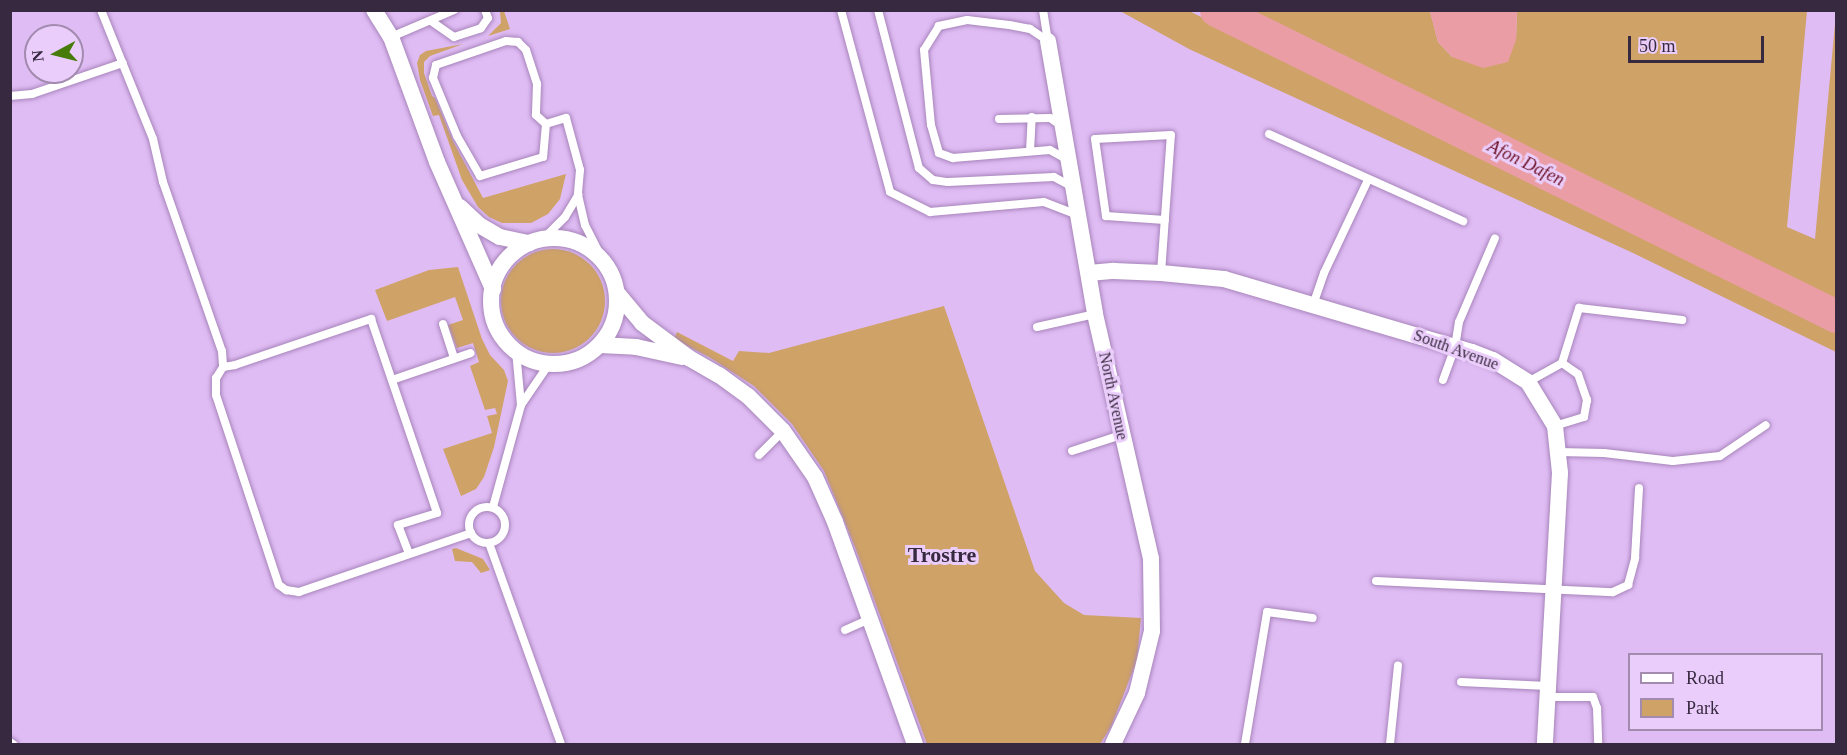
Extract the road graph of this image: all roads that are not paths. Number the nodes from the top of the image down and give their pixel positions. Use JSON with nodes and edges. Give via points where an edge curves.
{"nodes":[{"id":1,"x":101,"y":10,"type":"edge"},
{"id":2,"x":374,"y":10,"type":"edge"},
{"id":3,"x":454,"y":10,"type":"edge"},
{"id":4,"x":485,"y":10,"type":"edge"},
{"id":5,"x":841,"y":10,"type":"edge"},
{"id":6,"x":878,"y":10,"type":"edge"},
{"id":7,"x":1043,"y":10,"type":"edge"},
{"id":8,"x":431,"y":21,"type":"junction"},
{"id":9,"x":391,"y":37,"type":"junction"},
{"id":10,"x":1048,"y":41,"type":"junction"},
{"id":11,"x":123,"y":63,"type":"junction"},
{"id":12,"x":10,"y":96,"type":"edge"},
{"id":13,"x":1032,"y":117,"type":"junction"},
{"id":14,"x":999,"y":119,"type":"dead end"},
{"id":15,"x":546,"y":124,"type":"junction"},
{"id":16,"x":1063,"y":127,"type":"junction"},
{"id":17,"x":1269,"y":134,"type":"dead end"},
{"id":18,"x":1030,"y":151,"type":"junction"},
{"id":19,"x":1069,"y":160,"type":"junction"},
{"id":20,"x":1368,"y":180,"type":"junction"},
{"id":21,"x":1074,"y":188,"type":"junction"},
{"id":22,"x":578,"y":195,"type":"junction"},
{"id":23,"x":453,"y":200,"type":"junction"},
{"id":24,"x":1078,"y":216,"type":"junction"},
{"id":25,"x":1165,"y":220,"type":"junction"},
{"id":26,"x":1463,"y":221,"type":"dead end"},
{"id":27,"x":1495,"y":238,"type":"dead end"},
{"id":28,"x":536,"y":241,"type":"junction"},
{"id":29,"x":602,"y":259,"type":"junction"},
{"id":30,"x":1089,"y":273,"type":"junction"},
{"id":31,"x":1161,"y":273,"type":"junction"},
{"id":32,"x":493,"y":288,"type":"junction"},
{"id":33,"x":617,"y":293,"type":"junction"},
{"id":34,"x":1313,"y":305,"type":"junction"},
{"id":35,"x":1095,"y":314,"type":"junction"},
{"id":36,"x":1682,"y":320,"type":"dead end"},
{"id":37,"x":443,"y":324,"type":"dead end"},
{"id":38,"x":1037,"y":327,"type":"dead end"},
{"id":39,"x":600,"y":345,"type":"junction"},
{"id":40,"x":1455,"y":346,"type":"junction"},
{"id":41,"x":516,"y":351,"type":"junction"},
{"id":42,"x":471,"y":353,"type":"dead end"},
{"id":43,"x":454,"y":358,"type":"junction"},
{"id":44,"x":689,"y":358,"type":"junction"},
{"id":45,"x":1562,"y":363,"type":"junction"},
{"id":46,"x":549,"y":364,"type":"junction"},
{"id":47,"x":223,"y":367,"type":"junction"},
{"id":48,"x":392,"y":380,"type":"junction"},
{"id":49,"x":1443,"y":380,"type":"dead end"},
{"id":50,"x":1528,"y":381,"type":"junction"},
{"id":51,"x":522,"y":405,"type":"junction"},
{"id":52,"x":1766,"y":425,"type":"dead end"},
{"id":53,"x":1555,"y":426,"type":"junction"},
{"id":54,"x":783,"y":431,"type":"junction"},
{"id":55,"x":1121,"y":435,"type":"junction"},
{"id":56,"x":1072,"y":451,"type":"dead end"},
{"id":57,"x":1559,"y":452,"type":"junction"},
{"id":58,"x":759,"y":454,"type":"dead end"},
{"id":59,"x":1639,"y":488,"type":"dead end"},
{"id":60,"x":493,"y":507,"type":"junction"},
{"id":61,"x":471,"y":533,"type":"junction"},
{"id":62,"x":489,"y":543,"type":"junction"},
{"id":63,"x":409,"y":553,"type":"junction"},
{"id":64,"x":1376,"y":581,"type":"dead end"},
{"id":65,"x":1554,"y":589,"type":"junction"},
{"id":66,"x":1313,"y":618,"type":"dead end"},
{"id":67,"x":870,"y":619,"type":"junction"},
{"id":68,"x":845,"y":630,"type":"dead end"},
{"id":69,"x":1398,"y":665,"type":"dead end"},
{"id":70,"x":1461,"y":682,"type":"dead end"},
{"id":71,"x":1548,"y":692,"type":"junction"},
{"id":72,"x":561,"y":744,"type":"edge"},
{"id":73,"x":915,"y":744,"type":"edge"},
{"id":74,"x":1113,"y":744,"type":"edge"},
{"id":75,"x":1245,"y":744,"type":"edge"},
{"id":76,"x":1390,"y":744,"type":"edge"},
{"id":77,"x":1545,"y":744,"type":"edge"},
{"id":78,"x":1599,"y":744,"type":"edge"}],
"edges":[{"from":1,"to":11,"type":"lane"},
{"from":2,"to":9,"type":"street"},
{"from":3,"to":8,"type":"lane"},
{"from":4,"to":8,"type":"lane","via":[[488,18],[481,28],[454,37]]},
{"from":5,"to":24,"type":"lane","via":[[890,192],[930,213],[1044,202]]},
{"from":6,"to":21,"type":"lane","via":[[919,168],[933,180],[948,182],[1054,177]]},
{"from":7,"to":10,"type":"lane"},
{"from":8,"to":9,"type":"lane"},
{"from":9,"to":23,"type":"street"},
{"from":10,"to":16,"type":"street","name":"North Avenue"},
{"from":10,"to":18,"type":"lane","via":[[1030,29],[967,20],[939,26],[924,50],[939,153],[953,158]]},
{"from":11,"to":12,"type":"lane","via":[[32,94]]},
{"from":11,"to":47,"type":"lane","via":[[153,139],[163,182],[222,351]]},
{"from":13,"to":14,"type":"lane"},
{"from":13,"to":16,"type":"lane","via":[[1050,118]]},
{"from":13,"to":18,"type":"lane"},
{"from":15,"to":15,"type":"lane","via":[[543,157],[480,176],[438,94],[433,78],[436,65],[506,42],[518,42],[526,50],[537,84],[536,115]]},
{"from":15,"to":22,"type":"lane","via":[[566,118],[580,170]]},
{"from":16,"to":19,"type":"street","name":"North Avenue"},
{"from":17,"to":20,"type":"lane"},
{"from":18,"to":19,"type":"lane","via":[[1050,150]]},
{"from":19,"to":21,"type":"street","name":"North Avenue"},
{"from":20,"to":26,"type":"lane"},
{"from":20,"to":34,"type":"lane"},
{"from":21,"to":24,"type":"street","name":"North Avenue"},
{"from":22,"to":28,"type":"lane","via":[[565,217]]},
{"from":22,"to":29,"type":"lane","via":[[585,225]]},
{"from":23,"to":28,"type":"street","via":[[479,225],[500,237]]},
{"from":23,"to":32,"type":"street"},
{"from":24,"to":30,"type":"street","name":"North Avenue"},
{"from":25,"to":25,"type":"lane","via":[[1106,216],[1095,139],[1171,135]]},
{"from":25,"to":31,"type":"lane"},
{"from":27,"to":40,"type":"lane","via":[[1459,322]]},
{"from":28,"to":29,"type":"street","via":[[570,240]]},
{"from":28,"to":32,"type":"street","via":[[507,260]]},
{"from":29,"to":33,"type":"street"},
{"from":30,"to":31,"type":"street","name":"South Avenue"},
{"from":30,"to":35,"type":"street","name":"North Avenue"},
{"from":31,"to":34,"type":"street","name":"South Avenue","via":[[1224,279]]},
{"from":32,"to":41,"type":"street","via":[[495,322]]},
{"from":33,"to":39,"type":"street","via":[[617,312]]},
{"from":33,"to":44,"type":"street","via":[[642,324]]},
{"from":34,"to":40,"type":"street","name":"South Avenue"},
{"from":35,"to":38,"type":"lane"},
{"from":35,"to":55,"type":"street","name":"North Avenue"},
{"from":36,"to":45,"type":"lane","via":[[1579,308]]},
{"from":37,"to":43,"type":"lane"},
{"from":39,"to":44,"type":"street","via":[[636,347]]},
{"from":39,"to":46,"type":"street","via":[[568,363]]},
{"from":40,"to":49,"type":"lane"},
{"from":40,"to":50,"type":"street","name":"South Avenue","via":[[1493,360]]},
{"from":41,"to":46,"type":"street"},
{"from":41,"to":51,"type":"lane"},
{"from":42,"to":43,"type":"lane"},
{"from":43,"to":48,"type":"lane"},
{"from":44,"to":54,"type":"street","via":[[748,396]]},
{"from":45,"to":50,"type":"lane"},
{"from":45,"to":53,"type":"lane","via":[[1578,374],[1587,400],[1584,417]]},
{"from":46,"to":51,"type":"lane"},
{"from":47,"to":48,"type":"lane","via":[[371,319]]},
{"from":47,"to":63,"type":"lane","via":[[216,378],[216,395],[279,585],[299,592]]},
{"from":48,"to":63,"type":"lane","via":[[437,513],[399,525]]},
{"from":50,"to":53,"type":"street","name":"South Avenue"},
{"from":51,"to":60,"type":"lane"},
{"from":52,"to":57,"type":"lane","via":[[1720,456],[1673,461]]},
{"from":53,"to":57,"type":"street","name":"South Avenue"},
{"from":54,"to":58,"type":"lane"},
{"from":54,"to":67,"type":"street","via":[[825,498]]},
{"from":55,"to":56,"type":"lane"},
{"from":55,"to":74,"type":"street","name":"North Avenue","via":[[1150,559],[1153,607],[1152,631],[1137,693]]},
{"from":57,"to":65,"type":"street","name":"South Avenue"},
{"from":59,"to":65,"type":"lane","via":[[1635,558],[1628,585],[1613,592]]},
{"from":60,"to":61,"type":"lane","via":[[481,507],[471,515]]},
{"from":60,"to":62,"type":"lane","via":[[502,515],[505,527],[500,538]]},
{"from":61,"to":62,"type":"lane","via":[[478,541]]},
{"from":61,"to":63,"type":"lane"},
{"from":62,"to":72,"type":"lane"},
{"from":64,"to":65,"type":"lane"},
{"from":65,"to":71,"type":"street","name":"South Avenue"},
{"from":66,"to":75,"type":"lane","via":[[1267,612]]},
{"from":67,"to":68,"type":"lane"},
{"from":67,"to":73,"type":"street"},
{"from":69,"to":76,"type":"lane"},
{"from":70,"to":71,"type":"lane"},
{"from":71,"to":77,"type":"street","name":"South Avenue"},
{"from":71,"to":78,"type":"lane","via":[[1593,697]]}]}
